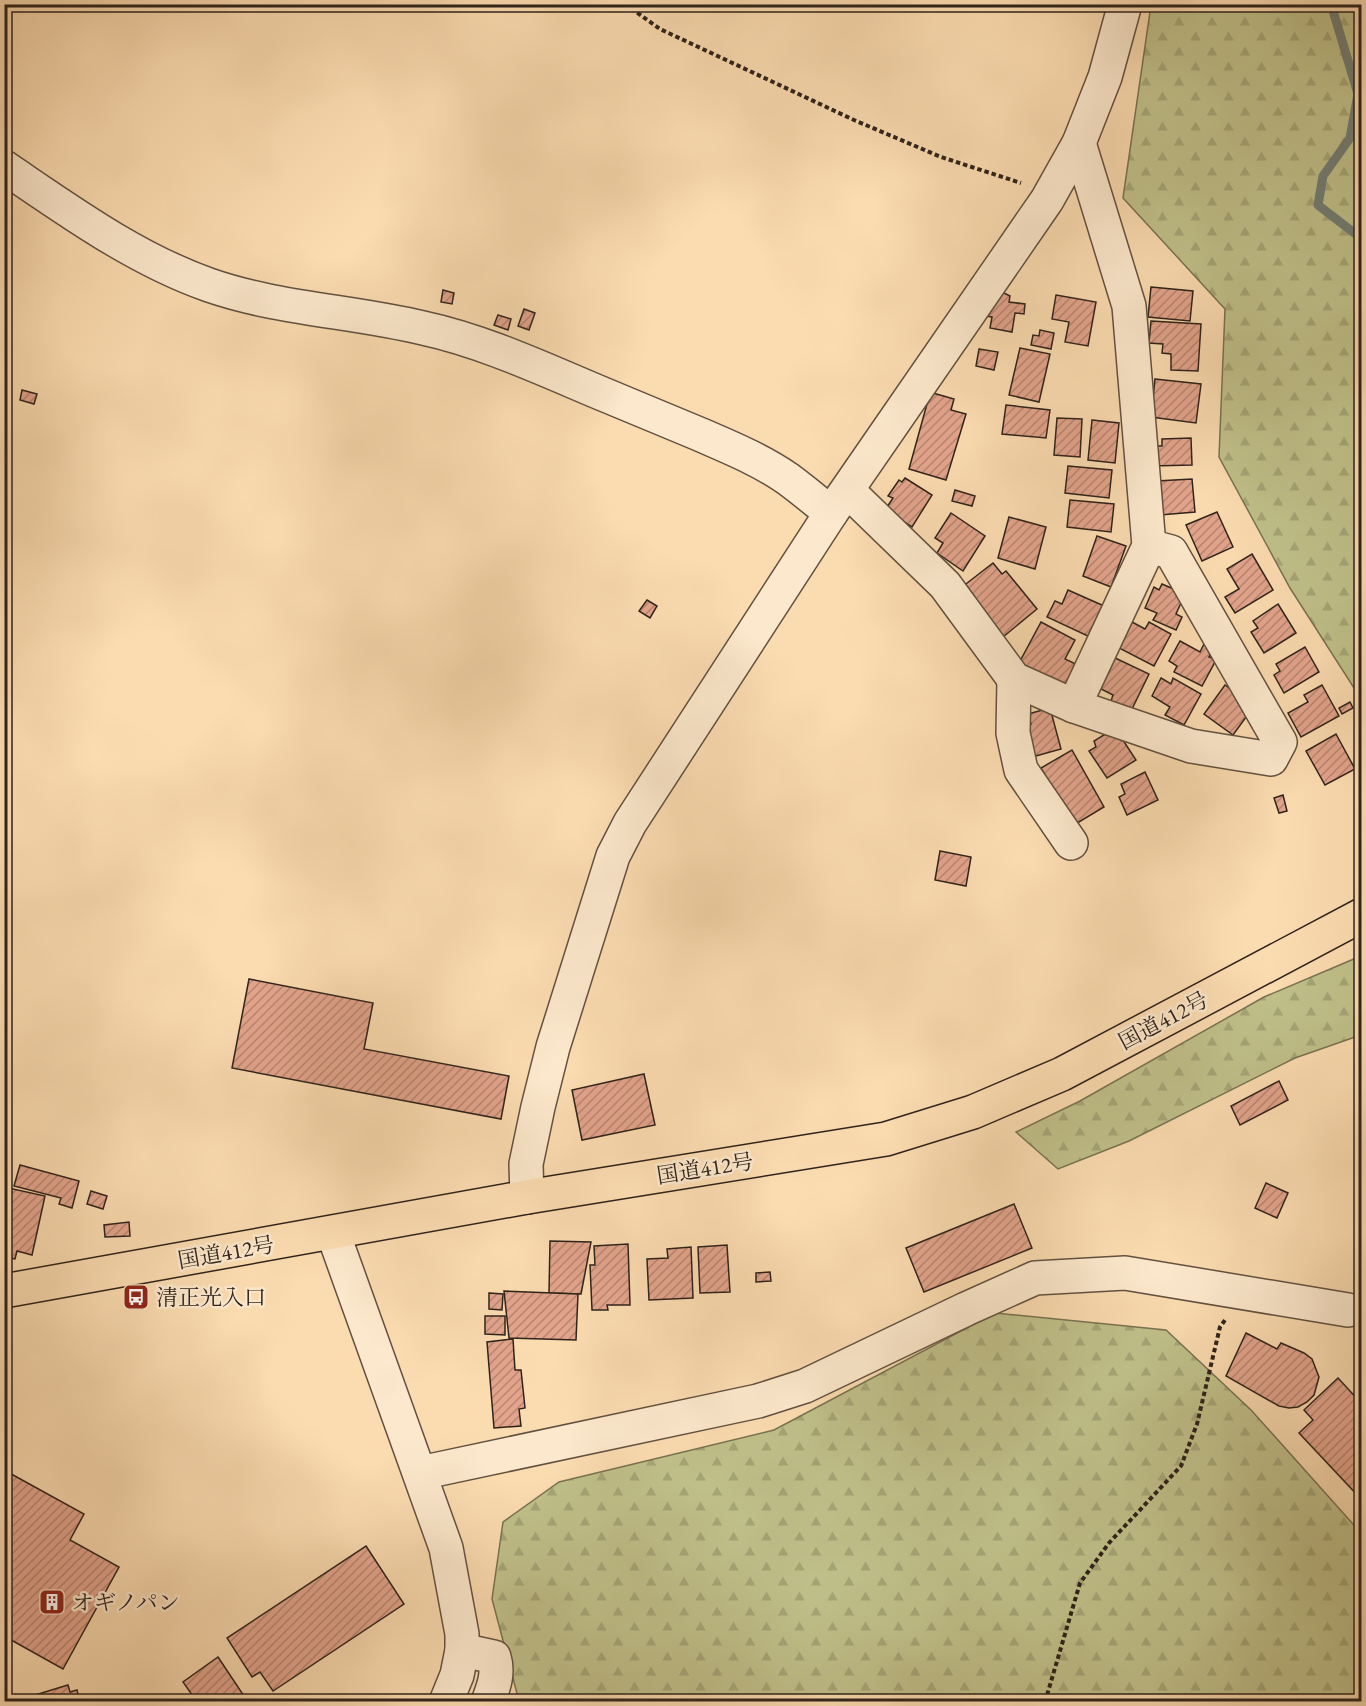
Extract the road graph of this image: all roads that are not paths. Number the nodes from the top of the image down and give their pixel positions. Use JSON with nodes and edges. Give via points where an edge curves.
{"nodes":[{"id":1,"x":1125,"y":4,"type":"edge"},
{"id":2,"x":1079,"y":143,"type":"junction"},
{"id":3,"x":4,"y":167,"type":"edge"},
{"id":4,"x":839,"y":502,"type":"junction"},
{"id":5,"x":1149,"y":546,"type":"junction"},
{"id":6,"x":1014,"y":680,"type":"junction"},
{"id":7,"x":1074,"y":706,"type":"junction"},
{"id":8,"x":1071,"y":843,"type":"dead end"},
{"id":9,"x":1362,"y":915,"type":"edge"},
{"id":10,"x":527,"y":1197,"type":"junction"},
{"id":11,"x":333,"y":1233,"type":"junction"},
{"id":12,"x":4,"y":1290,"type":"edge"},
{"id":13,"x":1348,"y":1310,"type":"dead end"},
{"id":14,"x":420,"y":1473,"type":"junction"},
{"id":15,"x":462,"y":1650,"type":"junction"},
{"id":16,"x":446,"y":1701,"type":"edge"},
{"id":17,"x":488,"y":1701,"type":"edge"}],
"edges":[{"from":1,"to":2,"type":"street","via":[[1105,77]]},
{"from":2,"to":4,"type":"street","via":[[1047,200]]},
{"from":2,"to":5,"type":"street","via":[[1129,306]]},
{"from":3,"to":4,"type":"street","via":[[106,234],[182,275],[267,302],[426,328],[482,345],[736,450]]},
{"from":4,"to":6,"type":"street","via":[[945,585]]},
{"from":4,"to":10,"type":"street","via":[[630,823],[613,856],[553,1047],[526,1164]]},
{"from":5,"to":7,"type":"street"},
{"from":5,"to":7,"type":"street","via":[[1170,552],[1280,742],[1271,759],[1191,746]]},
{"from":6,"to":7,"type":"street"},
{"from":6,"to":8,"type":"street","via":[[1013,733],[1022,770]]},
{"from":9,"to":10,"type":"highway","name":"国道412号","via":[[1062,1074],[973,1112],[886,1139]]},
{"from":10,"to":11,"type":"highway","name":"国道412号"},
{"from":11,"to":12,"type":"highway","name":"国道412号"},
{"from":11,"to":14,"type":"street"},
{"from":13,"to":14,"type":"street","via":[[1125,1273],[1035,1278],[805,1386],[758,1401]]},
{"from":14,"to":15,"type":"street","via":[[446,1548]]},
{"from":15,"to":16,"type":"street"},
{"from":15,"to":17,"type":"street","via":[[494,1657],[497,1668]]}]}
